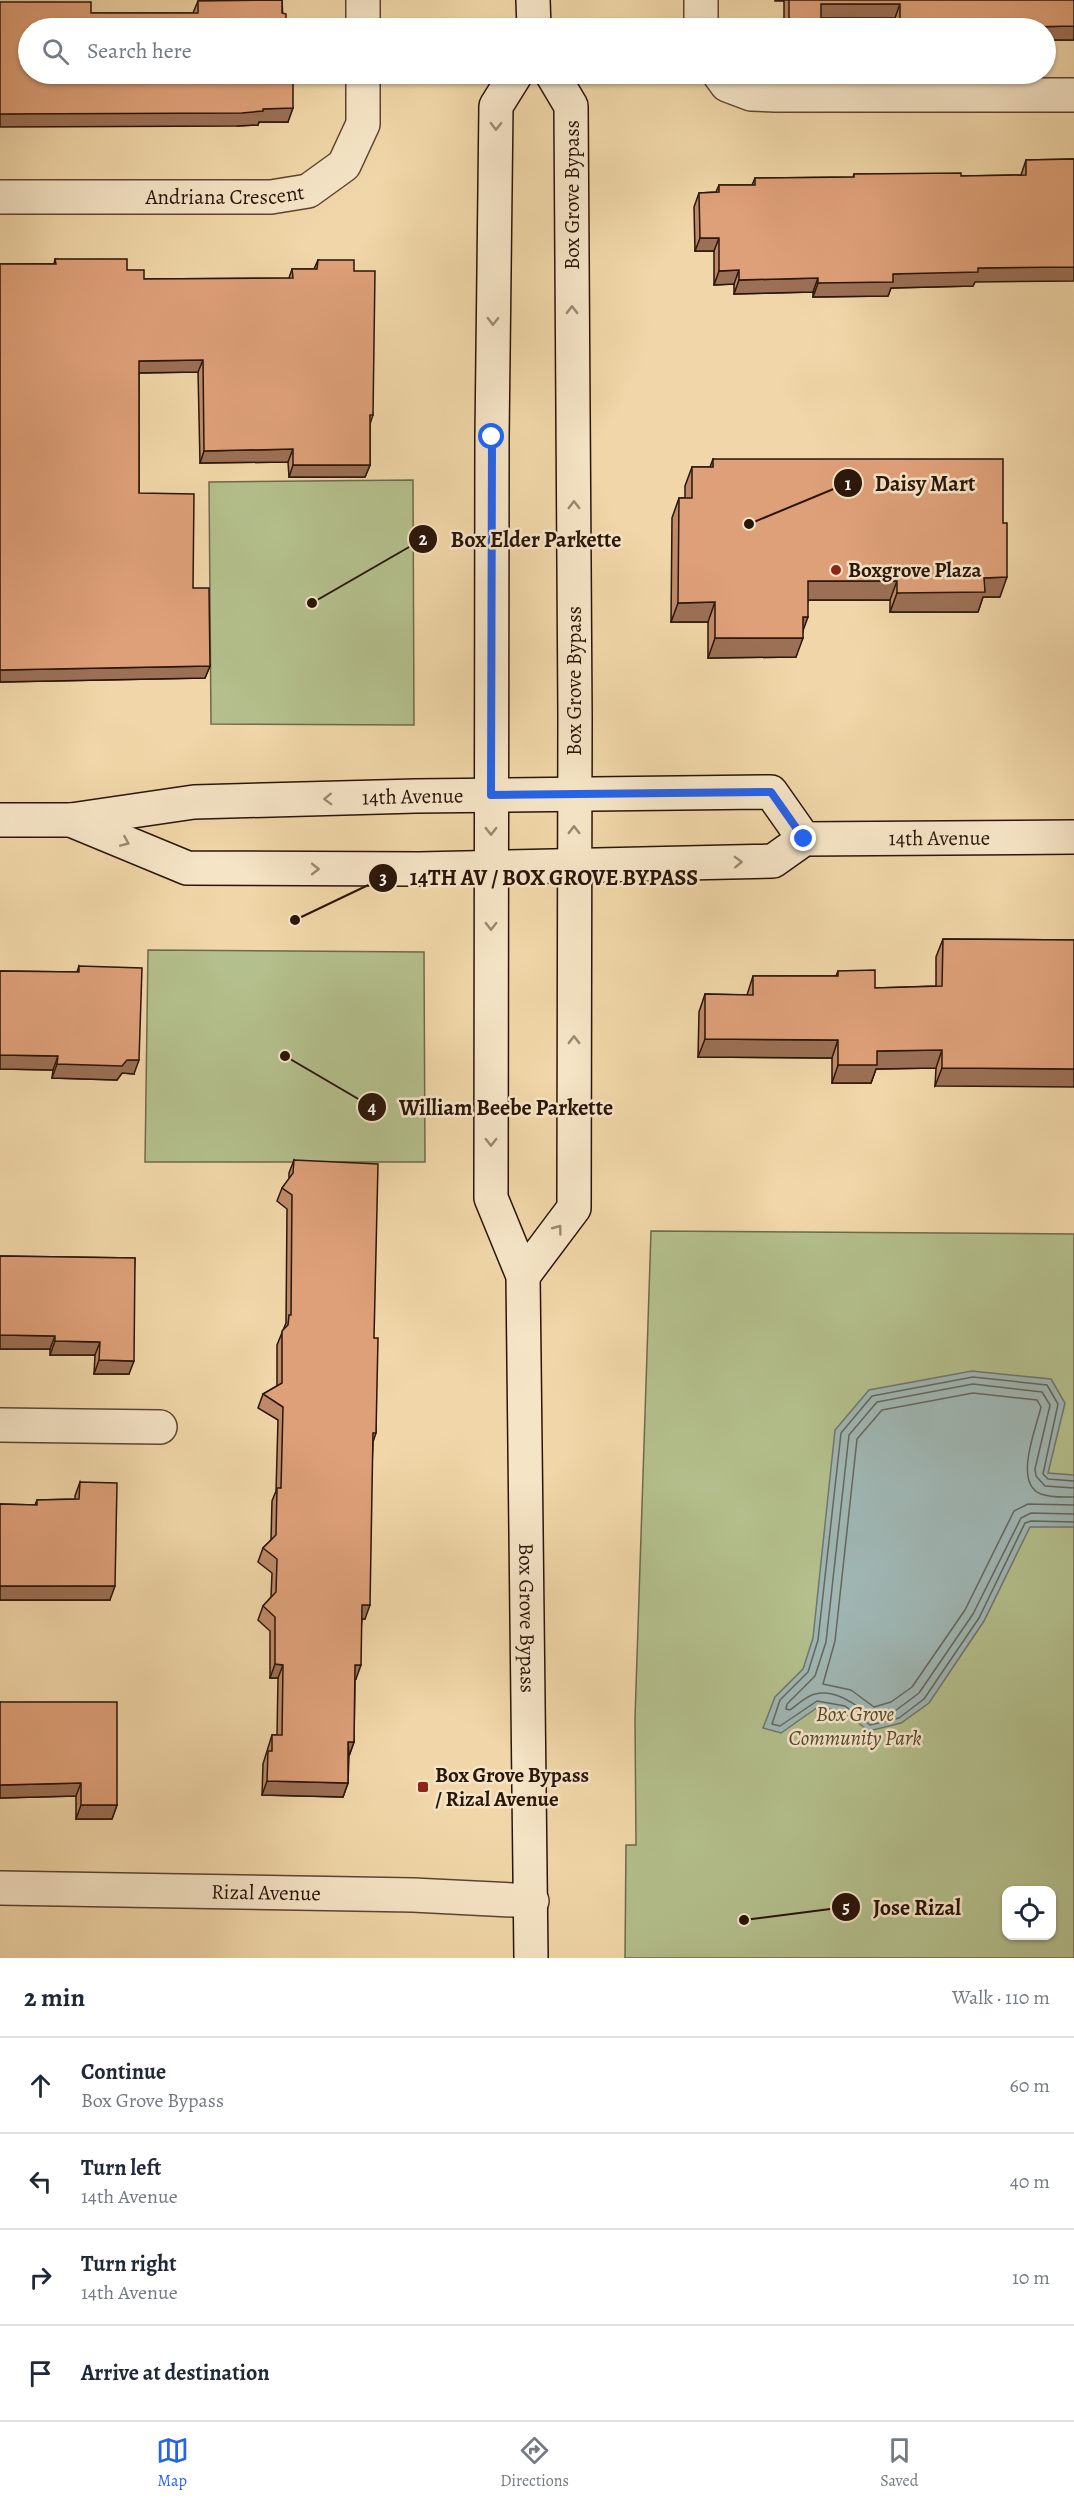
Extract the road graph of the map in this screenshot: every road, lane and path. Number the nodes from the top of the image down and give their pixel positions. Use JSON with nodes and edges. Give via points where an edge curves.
{"nodes":[{"id":1,"x":363,"y":0,"type":"edge"},
{"id":2,"x":533,"y":0,"type":"edge"},
{"id":3,"x":701,"y":0,"type":"edge"},
{"id":4,"x":363,"y":18,"type":"edge"},
{"id":5,"x":534,"y":18,"type":"edge"},
{"id":6,"x":701,"y":18,"type":"edge"},
{"id":7,"x":363,"y":84,"type":"edge"},
{"id":8,"x":510,"y":84,"type":"edge"},
{"id":9,"x":558,"y":84,"type":"edge"},
{"id":10,"x":726,"y":84,"type":"edge"},
{"id":11,"x":1074,"y":94,"type":"edge"},
{"id":12,"x":0,"y":197,"type":"edge"},
{"id":13,"x":574,"y":794,"type":"junction"},
{"id":14,"x":491,"y":795,"type":"junction"},
{"id":15,"x":0,"y":820,"type":"edge"},
{"id":16,"x":71,"y":820,"type":"junction"},
{"id":17,"x":1074,"y":837,"type":"edge"},
{"id":18,"x":804,"y":839,"type":"junction"},
{"id":19,"x":574,"y":867,"type":"junction"},
{"id":20,"x":491,"y":868,"type":"junction"},
{"id":21,"x":523,"y":1276,"type":"junction"},
{"id":22,"x":0,"y":1425,"type":"edge"},
{"id":23,"x":160,"y":1427,"type":"dead end"},
{"id":24,"x":0,"y":1888,"type":"edge"},
{"id":25,"x":532,"y":1901,"type":"junction"},
{"id":26,"x":531,"y":1958,"type":"edge"}],
"edges":[{"from":1,"to":4,"type":"main road"},
{"from":2,"to":5,"type":"main road"},
{"from":3,"to":6,"type":"main road"},
{"from":7,"to":12,"type":"main road","name":"Andriana Crescent","via":[[363,124],[344,165],[308,191],[271,197]]},
{"from":8,"to":14,"type":"main road","name":"Box Grove Bypass","one_way":true,"via":[[496,106]]},
{"from":13,"to":9,"type":"main road","name":"Box Grove Bypass","one_way":true,"via":[[571,106]]},
{"from":10,"to":11,"type":"main road","via":[[751,94]]},
{"from":13,"to":14,"type":"main road","name":"14th Avenue"},
{"from":13,"to":18,"type":"main road","name":"14th Avenue","via":[[771,792]]},
{"from":19,"to":13,"type":"main road","name":"Box Grove Bypass","one_way":true},
{"from":14,"to":16,"type":"main road","name":"14th Avenue","one_way":true,"via":[[194,802]]},
{"from":14,"to":20,"type":"main road","name":"Box Grove Bypass","one_way":true},
{"from":15,"to":16,"type":"main road","name":"14th Avenue"},
{"from":16,"to":20,"type":"main road","name":"14th Avenue","one_way":true,"via":[[188,868]]},
{"from":17,"to":18,"type":"main road","name":"14th Avenue"},
{"from":19,"to":18,"type":"main road","name":"14th Avenue","one_way":true,"via":[[773,861]]},
{"from":19,"to":20,"type":"main road","name":"14th Avenue"},
{"from":21,"to":19,"type":"main road","name":"Box Grove Bypass","one_way":true,"via":[[574,1208]]},
{"from":20,"to":21,"type":"main road","name":"Box Grove Bypass","one_way":true,"via":[[491,1198]]},
{"from":21,"to":25,"type":"main road","name":"Box Grove Bypass"},
{"from":22,"to":23,"type":"main road"},
{"from":24,"to":25,"type":"main road","name":"Rizal Avenue"},
{"from":25,"to":26,"type":"main road","name":"Box Grove Bypass"}]}
